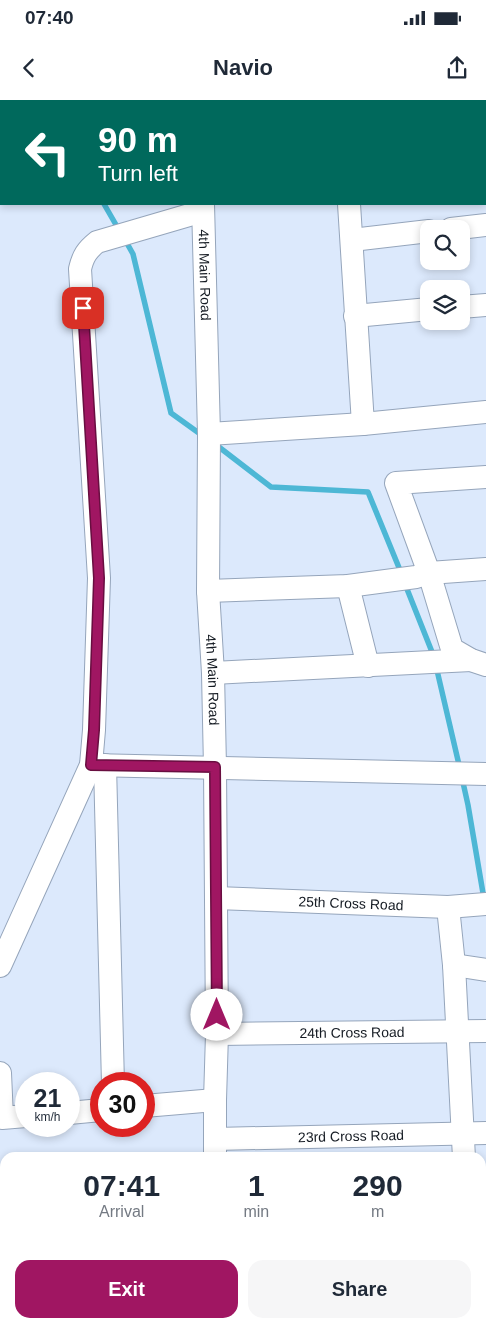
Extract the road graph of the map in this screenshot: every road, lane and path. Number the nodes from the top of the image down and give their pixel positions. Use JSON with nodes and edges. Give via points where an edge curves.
{"nodes":[{"id":1,"x":349,"y":205,"type":"edge"},
{"id":2,"x":203,"y":207,"type":"edge"},
{"id":3,"x":486,"y":225,"type":"edge"},
{"id":4,"x":470,"y":227,"type":"edge"},
{"id":5,"x":420,"y":232,"type":"edge"},
{"id":6,"x":352,"y":240,"type":"junction"},
{"id":7,"x":486,"y":304,"type":"edge"},
{"id":8,"x":470,"y":306,"type":"edge"},
{"id":9,"x":420,"y":311,"type":"edge"},
{"id":10,"x":355,"y":316,"type":"junction"},
{"id":11,"x":486,"y":412,"type":"edge"},
{"id":12,"x":363,"y":424,"type":"junction"},
{"id":13,"x":209,"y":434,"type":"junction"},
{"id":14,"x":486,"y":477,"type":"edge"},
{"id":15,"x":486,"y":569,"type":"edge"},
{"id":16,"x":422,"y":575,"type":"junction"},
{"id":17,"x":348,"y":586,"type":"junction"},
{"id":18,"x":208,"y":591,"type":"junction"},
{"id":19,"x":471,"y":662,"type":"edge"},
{"id":20,"x":368,"y":666,"type":"junction"},
{"id":21,"x":213,"y":673,"type":"junction"},
{"id":22,"x":98,"y":765,"type":"junction"},
{"id":23,"x":215,"y":767,"type":"junction"},
{"id":24,"x":486,"y":774,"type":"edge"},
{"id":25,"x":216,"y":898,"type":"junction"},
{"id":26,"x":466,"y":905,"type":"edge"},
{"id":27,"x":454,"y":965,"type":"junction"},
{"id":28,"x":0,"y":966,"type":"edge"},
{"id":29,"x":486,"y":970,"type":"edge"},
{"id":30,"x":486,"y":1030,"type":"edge"},
{"id":31,"x":458,"y":1031,"type":"junction"},
{"id":32,"x":217,"y":1034,"type":"junction"},
{"id":33,"x":112,"y":1072,"type":"edge"},
{"id":34,"x":0,"y":1073,"type":"edge"},
{"id":35,"x":214,"y":1100,"type":"junction"},
{"id":36,"x":155,"y":1105,"type":"edge"},
{"id":37,"x":15,"y":1117,"type":"edge"},
{"id":38,"x":486,"y":1133,"type":"edge"},
{"id":39,"x":464,"y":1134,"type":"junction"},
{"id":40,"x":215,"y":1148,"type":"edge"},
{"id":41,"x":464,"y":1152,"type":"edge"}],
"edges":[{"from":1,"to":6,"type":"street"},
{"from":2,"to":13,"type":"street","name":"4th Main Road"},
{"from":2,"to":22,"type":"street","via":[[98,242],[83,256],[80,269],[99,578],[94,730]]},
{"from":3,"to":4,"type":"street"},
{"from":5,"to":6,"type":"street"},
{"from":6,"to":10,"type":"street"},
{"from":7,"to":8,"type":"street"},
{"from":9,"to":10,"type":"street"},
{"from":10,"to":12,"type":"street"},
{"from":11,"to":12,"type":"street"},
{"from":12,"to":13,"type":"street"},
{"from":13,"to":18,"type":"street","name":"4th Main Road"},
{"from":14,"to":16,"type":"street","via":[[396,483]]},
{"from":15,"to":16,"type":"street"},
{"from":16,"to":17,"type":"street"},
{"from":16,"to":19,"type":"street","via":[[452,648]]},
{"from":17,"to":18,"type":"street"},
{"from":17,"to":20,"type":"street"},
{"from":18,"to":21,"type":"street","name":"4th Main Road"},
{"from":19,"to":20,"type":"street"},
{"from":20,"to":21,"type":"street"},
{"from":21,"to":23,"type":"street","name":"4th Main Road"},
{"from":22,"to":23,"type":"street"},
{"from":22,"to":28,"type":"street"},
{"from":22,"to":33,"type":"street"},
{"from":23,"to":24,"type":"street"},
{"from":23,"to":25,"type":"street","name":"4th Main Road"},
{"from":25,"to":26,"type":"street","name":"25th Cross Road"},
{"from":25,"to":32,"type":"street","name":"4th Main Road"},
{"from":26,"to":27,"type":"street"},
{"from":27,"to":29,"type":"street"},
{"from":27,"to":31,"type":"street"},
{"from":30,"to":31,"type":"street","name":"24th Cross Road"},
{"from":31,"to":32,"type":"street","name":"24th Cross Road"},
{"from":31,"to":39,"type":"street"},
{"from":32,"to":35,"type":"street","name":"4th Main Road"},
{"from":34,"to":37,"type":"street","via":[[2,1118]]},
{"from":35,"to":36,"type":"street"},
{"from":35,"to":40,"type":"street","name":"4th Main Road"},
{"from":38,"to":39,"type":"street","name":"23rd Cross Road"},
{"from":39,"to":40,"type":"street","name":"23rd Cross Road"},
{"from":39,"to":41,"type":"street"}]}
